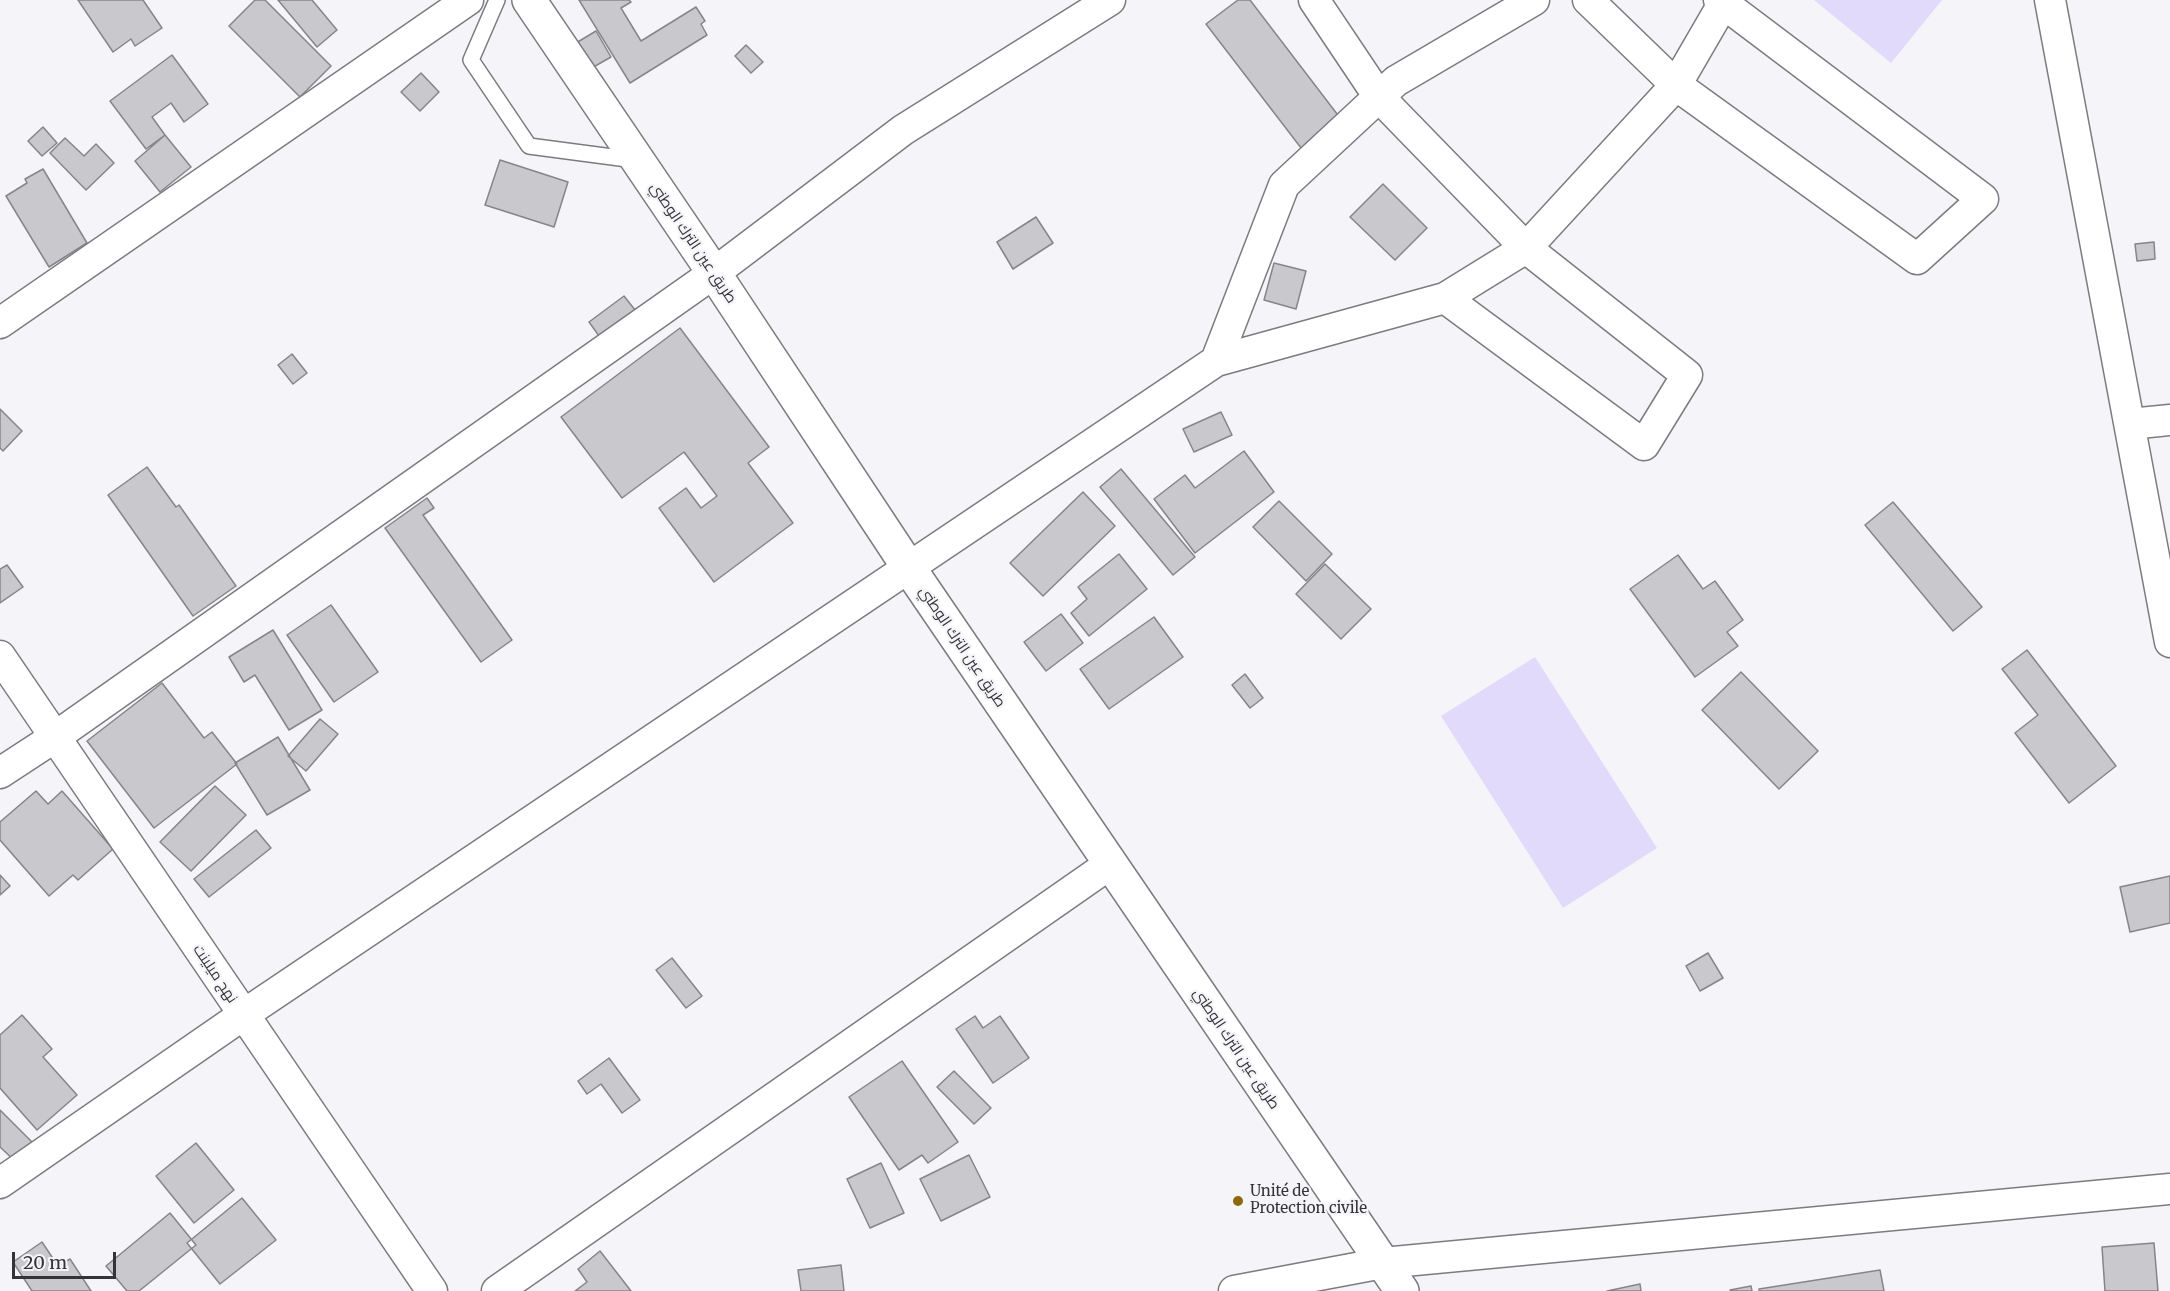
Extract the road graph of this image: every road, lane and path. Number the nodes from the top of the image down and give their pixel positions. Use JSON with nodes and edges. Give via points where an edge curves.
{"nodes":[{"id":1,"x":468,"y":0,"type":"edge"},
{"id":2,"x":497,"y":0,"type":"edge"},
{"id":3,"x":529,"y":0,"type":"edge"},
{"id":4,"x":1110,"y":0,"type":"edge"},
{"id":5,"x":1314,"y":0,"type":"edge"},
{"id":6,"x":1534,"y":0,"type":"edge"},
{"id":7,"x":1588,"y":0,"type":"edge"},
{"id":8,"x":2050,"y":0,"type":"edge"},
{"id":9,"x":1721,"y":2,"type":"edge"},
{"id":10,"x":1676,"y":85,"type":"junction"},
{"id":11,"x":1379,"y":97,"type":"junction"},
{"id":12,"x":637,"y":160,"type":"junction"},
{"id":13,"x":1526,"y":248,"type":"junction"},
{"id":14,"x":714,"y":273,"type":"junction"},
{"id":15,"x":1445,"y":298,"type":"junction"},
{"id":16,"x":0,"y":323,"type":"edge"},
{"id":17,"x":1216,"y":361,"type":"junction"},
{"id":18,"x":2170,"y":420,"type":"edge"},
{"id":19,"x":2130,"y":424,"type":"junction"},
{"id":20,"x":909,"y":568,"type":"junction"},
{"id":21,"x":2170,"y":642,"type":"edge"},
{"id":22,"x":0,"y":656,"type":"edge"},
{"id":23,"x":55,"y":737,"type":"junction"},
{"id":24,"x":0,"y":773,"type":"edge"},
{"id":25,"x":1110,"y":864,"type":"junction"},
{"id":26,"x":243,"y":1015,"type":"junction"},
{"id":27,"x":0,"y":1184,"type":"edge"},
{"id":28,"x":2170,"y":1189,"type":"edge"},
{"id":29,"x":1383,"y":1263,"type":"junction"},
{"id":30,"x":432,"y":1291,"type":"edge"},
{"id":31,"x":497,"y":1291,"type":"edge"},
{"id":32,"x":1234,"y":1291,"type":"edge"},
{"id":33,"x":1402,"y":1291,"type":"edge"}],
"edges":[{"from":1,"to":16,"type":"street"},
{"from":2,"to":12,"type":"lane","via":[[471,60],[529,146]]},
{"from":3,"to":12,"type":"main road","name":"طريق عين الترك الوطني"},
{"from":4,"to":14,"type":"street","via":[[903,130]]},
{"from":5,"to":11,"type":"street"},
{"from":6,"to":11,"type":"street","via":[[1396,81]]},
{"from":7,"to":10,"type":"street"},
{"from":8,"to":19,"type":"street"},
{"from":9,"to":10,"type":"street"},
{"from":9,"to":10,"type":"street","via":[[1983,199],[1917,259]]},
{"from":10,"to":13,"type":"street"},
{"from":11,"to":13,"type":"street"},
{"from":11,"to":17,"type":"street","via":[[1284,185]]},
{"from":12,"to":14,"type":"main road","name":"طريق عين الترك الوطني"},
{"from":13,"to":15,"type":"street"},
{"from":13,"to":15,"type":"street","via":[[1687,375],[1644,445]]},
{"from":14,"to":20,"type":"main road","name":"طريق عين الترك الوطني"},
{"from":14,"to":23,"type":"street"},
{"from":15,"to":17,"type":"street"},
{"from":17,"to":20,"type":"street"},
{"from":18,"to":19,"type":"street"},
{"from":19,"to":21,"type":"street"},
{"from":20,"to":25,"type":"main road","name":"طريق عين الترك الوطني"},
{"from":20,"to":26,"type":"street"},
{"from":22,"to":23,"type":"street","name":"نهج ميلينت"},
{"from":23,"to":24,"type":"street"},
{"from":23,"to":26,"type":"street","name":"نهج ميلينت"},
{"from":25,"to":29,"type":"main road","name":"طريق عين الترك الوطني"},
{"from":25,"to":31,"type":"street"},
{"from":26,"to":27,"type":"street"},
{"from":26,"to":30,"type":"street","name":"نهج ميلينت"},
{"from":28,"to":29,"type":"street"},
{"from":29,"to":32,"type":"street"},
{"from":29,"to":33,"type":"main road","name":"طريق عين الترك الوطني"}]}
